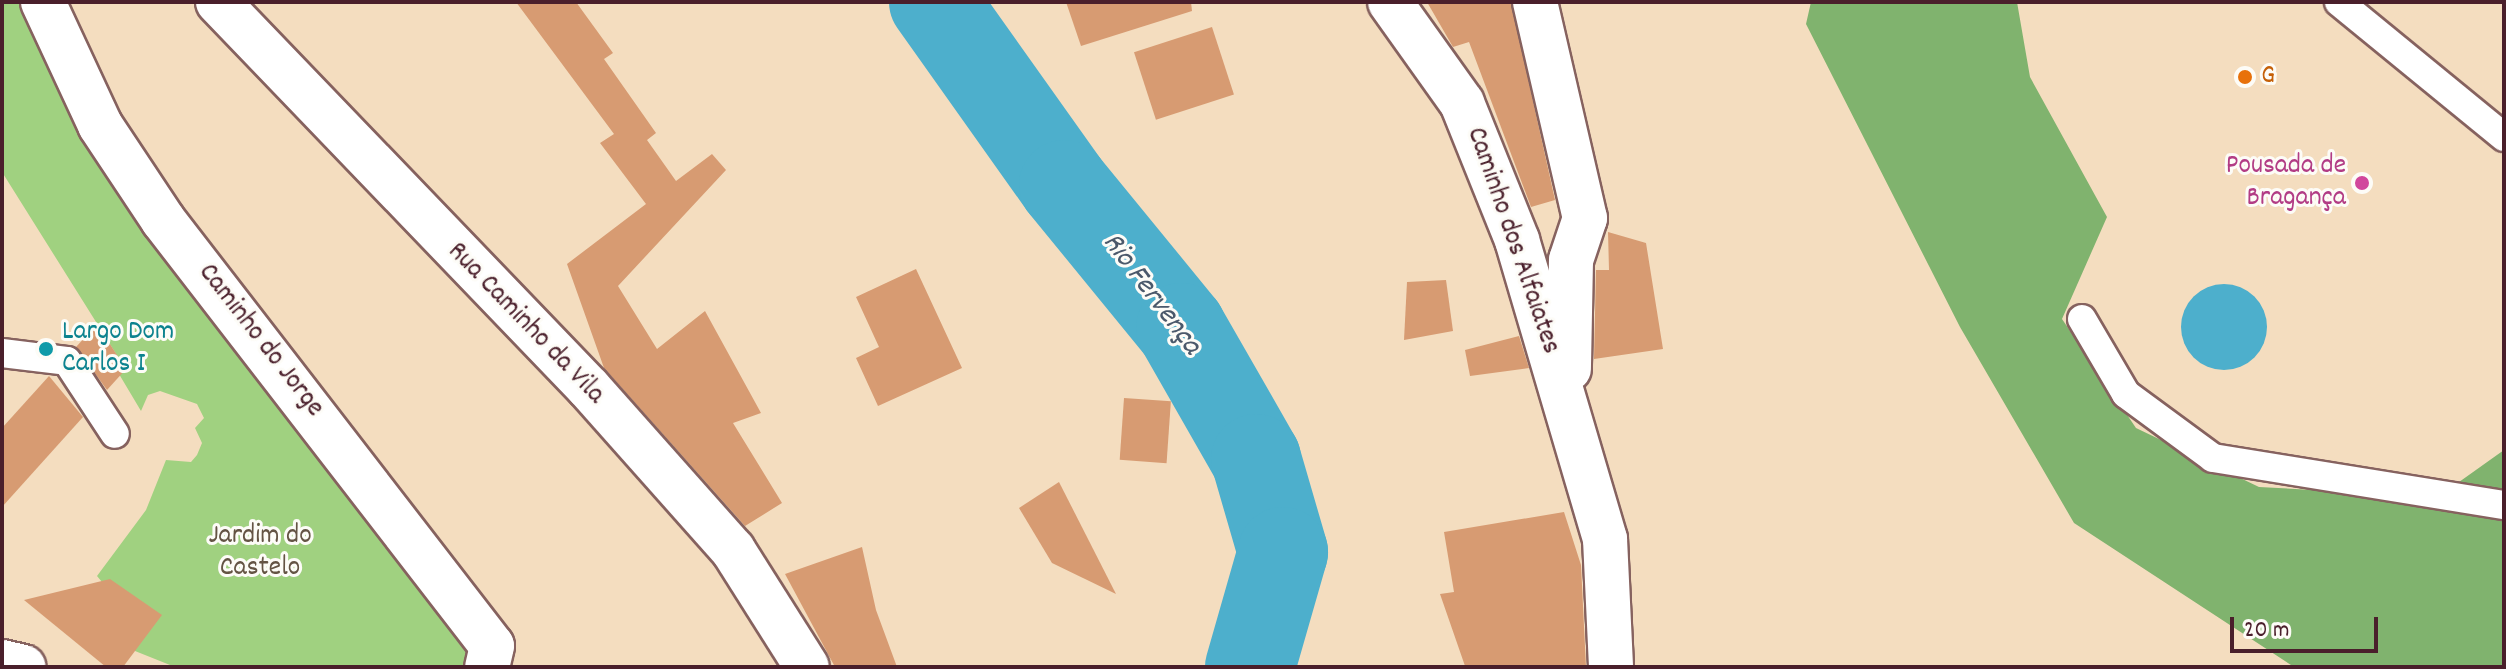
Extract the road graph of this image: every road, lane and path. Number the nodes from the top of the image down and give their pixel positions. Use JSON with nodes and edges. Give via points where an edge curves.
{"nodes":[{"id":1,"x":43,"y":2,"type":"edge"},
{"id":2,"x":218,"y":2,"type":"edge"},
{"id":3,"x":1390,"y":2,"type":"edge"},
{"id":4,"x":1535,"y":2,"type":"edge"},
{"id":5,"x":2339,"y":2,"type":"edge"},
{"id":6,"x":2504,"y":137,"type":"edge"},
{"id":7,"x":2082,"y":319,"type":"dead end"},
{"id":8,"x":2,"y":353,"type":"edge"},
{"id":9,"x":1568,"y":407,"type":"junction"},
{"id":10,"x":115,"y":434,"type":"dead end"},
{"id":11,"x":2504,"y":505,"type":"edge"},
{"id":12,"x":2,"y":662,"type":"edge"},
{"id":13,"x":23,"y":667,"type":"edge"},
{"id":14,"x":487,"y":667,"type":"edge"},
{"id":15,"x":807,"y":667,"type":"edge"},
{"id":16,"x":1611,"y":667,"type":"edge"}],
"edges":[{"from":1,"to":14,"type":"street","name":"Caminho do Jorge","via":[[100,125],[163,220],[492,646]]},
{"from":2,"to":15,"type":"street","name":"Rua Caminho da Vila","via":[[589,388],[733,550]]},
{"from":3,"to":9,"type":"street","name":"Caminho dos Alfaiates","via":[[1462,103],[1517,240]]},
{"from":4,"to":9,"type":"street","via":[[1585,218],[1571,260]]},
{"from":5,"to":6,"type":"lane"},
{"from":7,"to":11,"type":"lane","via":[[2126,394],[2213,458]]},
{"from":8,"to":10,"type":"lane","via":[[67,361]]},
{"from":9,"to":16,"type":"street","name":"Caminho dos Alfaiates","via":[[1605,539]]},
{"from":12,"to":13,"type":"street"}]}
